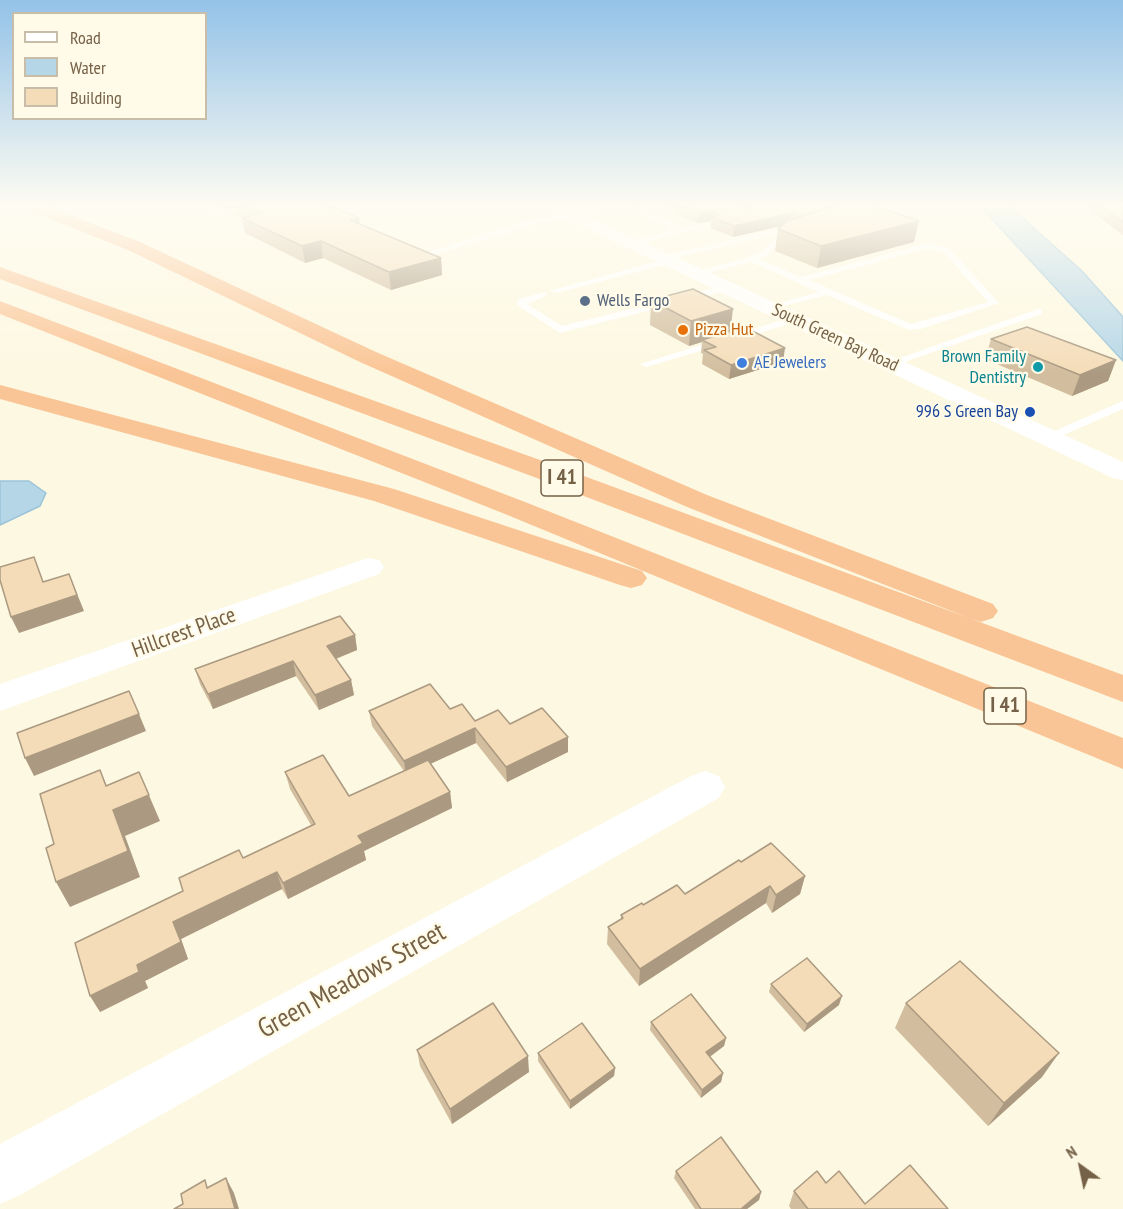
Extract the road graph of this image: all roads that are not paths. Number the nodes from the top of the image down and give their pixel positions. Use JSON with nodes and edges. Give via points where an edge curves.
{"nodes":[{"id":1,"x":162,"y":260,"type":"edge"},
{"id":2,"x":661,"y":260,"type":"edge"},
{"id":3,"x":669,"y":260,"type":"edge"},
{"id":4,"x":746,"y":260,"type":"edge"},
{"id":5,"x":755,"y":260,"type":"edge"},
{"id":6,"x":874,"y":260,"type":"edge"},
{"id":7,"x":956,"y":260,"type":"edge"},
{"id":8,"x":0,"y":273,"type":"edge"},
{"id":9,"x":695,"y":273,"type":"junction"},
{"id":10,"x":800,"y":280,"type":"junction"},
{"id":11,"x":727,"y":288,"type":"junction"},
{"id":12,"x":554,"y":291,"type":"dead end"},
{"id":13,"x":828,"y":292,"type":"junction"},
{"id":14,"x":543,"y":294,"type":"dead end"},
{"id":15,"x":0,"y":307,"type":"edge"},
{"id":16,"x":772,"y":308,"type":"junction"},
{"id":17,"x":1038,"y":312,"type":"dead end"},
{"id":18,"x":795,"y":319,"type":"junction"},
{"id":19,"x":646,"y":364,"type":"dead end"},
{"id":20,"x":889,"y":364,"type":"junction"},
{"id":21,"x":0,"y":392,"type":"edge"},
{"id":22,"x":1123,"y":405,"type":"edge"},
{"id":23,"x":1047,"y":437,"type":"junction"},
{"id":24,"x":1123,"y":472,"type":"edge"},
{"id":25,"x":368,"y":567,"type":"dead end"},
{"id":26,"x":886,"y":659,"type":"junction"},
{"id":27,"x":1123,"y":665,"type":"edge"},
{"id":28,"x":1123,"y":689,"type":"edge"},
{"id":29,"x":0,"y":698,"type":"edge"},
{"id":30,"x":1123,"y":754,"type":"edge"},
{"id":31,"x":705,"y":787,"type":"dead end"},
{"id":32,"x":0,"y":1175,"type":"edge"}],
"edges":[{"from":1,"to":27,"type":"highway","via":[[368,357],[697,501]]},
{"from":2,"to":12,"type":"lane"},
{"from":3,"to":9,"type":"main road","name":"South Green Bay Road"},
{"from":4,"to":9,"type":"lane"},
{"from":5,"to":10,"type":"lane"},
{"from":6,"to":10,"type":"lane"},
{"from":7,"to":13,"type":"lane","via":[[994,303],[909,327]]},
{"from":8,"to":28,"type":"highway","number":"I 41","via":[[555,475]]},
{"from":9,"to":11,"type":"main road","name":"South Green Bay Road"},
{"from":10,"to":13,"type":"lane"},
{"from":11,"to":14,"type":"lane","via":[[560,330],[522,305],[522,301]]},
{"from":11,"to":16,"type":"main road","name":"South Green Bay Road"},
{"from":13,"to":16,"type":"lane"},
{"from":15,"to":26,"type":"highway","number":"I 41","via":[[515,508]]},
{"from":16,"to":18,"type":"main road","name":"South Green Bay Road"},
{"from":17,"to":20,"type":"lane"},
{"from":18,"to":19,"type":"lane"},
{"from":18,"to":20,"type":"main road","name":"South Green Bay Road"},
{"from":20,"to":23,"type":"main road","name":"South Green Bay Road"},
{"from":21,"to":26,"type":"highway","via":[[384,495],[614,572],[834,657]]},
{"from":22,"to":23,"type":"lane"},
{"from":23,"to":24,"type":"main road","name":"South Green Bay Road"},
{"from":25,"to":29,"type":"main road","name":"Hillcrest Place"},
{"from":26,"to":30,"type":"highway","number":"I 41"},
{"from":31,"to":32,"type":"main road","name":"Green Meadows Street"}]}
